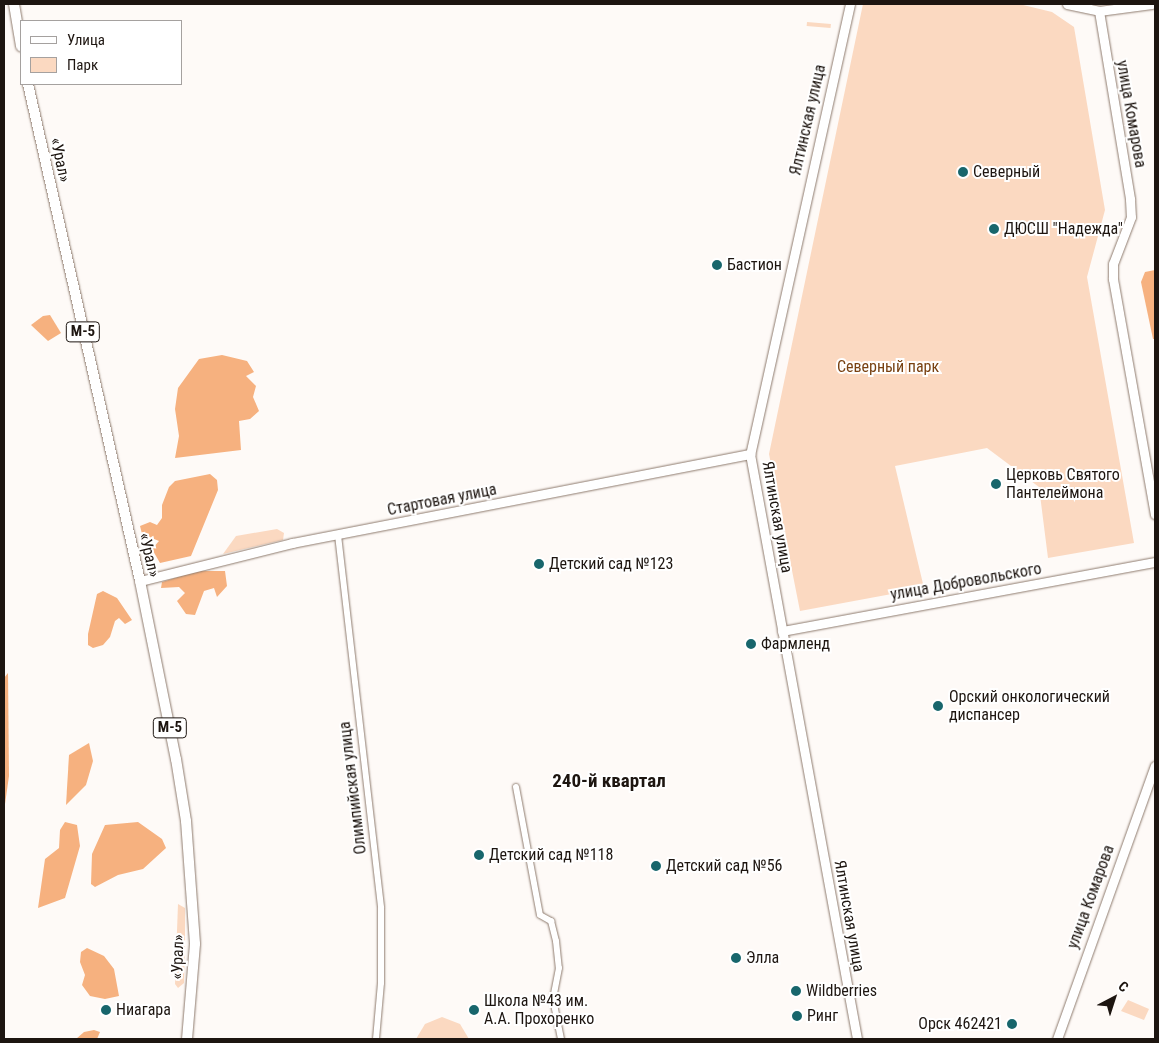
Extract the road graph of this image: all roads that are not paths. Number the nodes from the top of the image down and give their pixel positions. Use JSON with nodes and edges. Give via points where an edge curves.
{"nodes":[{"id":1,"x":14,"y":4,"type":"edge"},
{"id":2,"x":850,"y":4,"type":"edge"},
{"id":3,"x":1067,"y":4,"type":"edge"},
{"id":4,"x":1152,"y":4,"type":"edge"},
{"id":5,"x":1099,"y":11,"type":"junction"},
{"id":6,"x":20,"y":40,"type":"edge"},
{"id":7,"x":28,"y":85,"type":"edge"},
{"id":8,"x":750,"y":454,"type":"junction"},
{"id":9,"x":1155,"y":514,"type":"edge"},
{"id":10,"x":338,"y":535,"type":"junction"},
{"id":11,"x":1155,"y":562,"type":"edge"},
{"id":12,"x":140,"y":581,"type":"junction"},
{"id":13,"x":782,"y":631,"type":"junction"},
{"id":14,"x":1155,"y":766,"type":"edge"},
{"id":15,"x":516,"y":787,"type":"dead end"},
{"id":16,"x":187,"y":1039,"type":"edge"},
{"id":17,"x":376,"y":1039,"type":"edge"},
{"id":18,"x":561,"y":1039,"type":"edge"},
{"id":19,"x":857,"y":1039,"type":"edge"},
{"id":20,"x":1057,"y":1039,"type":"edge"}],
"edges":[{"from":1,"to":6,"type":"main road"},
{"from":2,"to":8,"type":"main road","name":"Ялтинская улица"},
{"from":3,"to":5,"type":"main road"},
{"from":4,"to":5,"type":"main road"},
{"from":5,"to":9,"type":"main road","name":"улица Комарова","via":[[1131,217],[1113,264],[1113,279]]},
{"from":7,"to":12,"type":"main road","name":"«Урал»","number":"М-5"},
{"from":8,"to":10,"type":"main road","name":"Стартовая улица"},
{"from":8,"to":13,"type":"main road","name":"Ялтинская улица"},
{"from":10,"to":12,"type":"main road","name":"Стартовая улица"},
{"from":10,"to":17,"type":"street","name":"Олимпийская улица","via":[[381,908],[381,983]]},
{"from":11,"to":13,"type":"main road","name":"улица Добровольского"},
{"from":12,"to":16,"type":"main road","name":"«Урал»","number":"М-5","via":[[186,821],[195,944]]},
{"from":13,"to":19,"type":"main road","name":"Ялтинская улица"},
{"from":14,"to":20,"type":"main road","name":"улица Комарова"},
{"from":15,"to":18,"type":"street","via":[[540,915],[551,921],[556,941],[559,968],[553,999]]}]}
